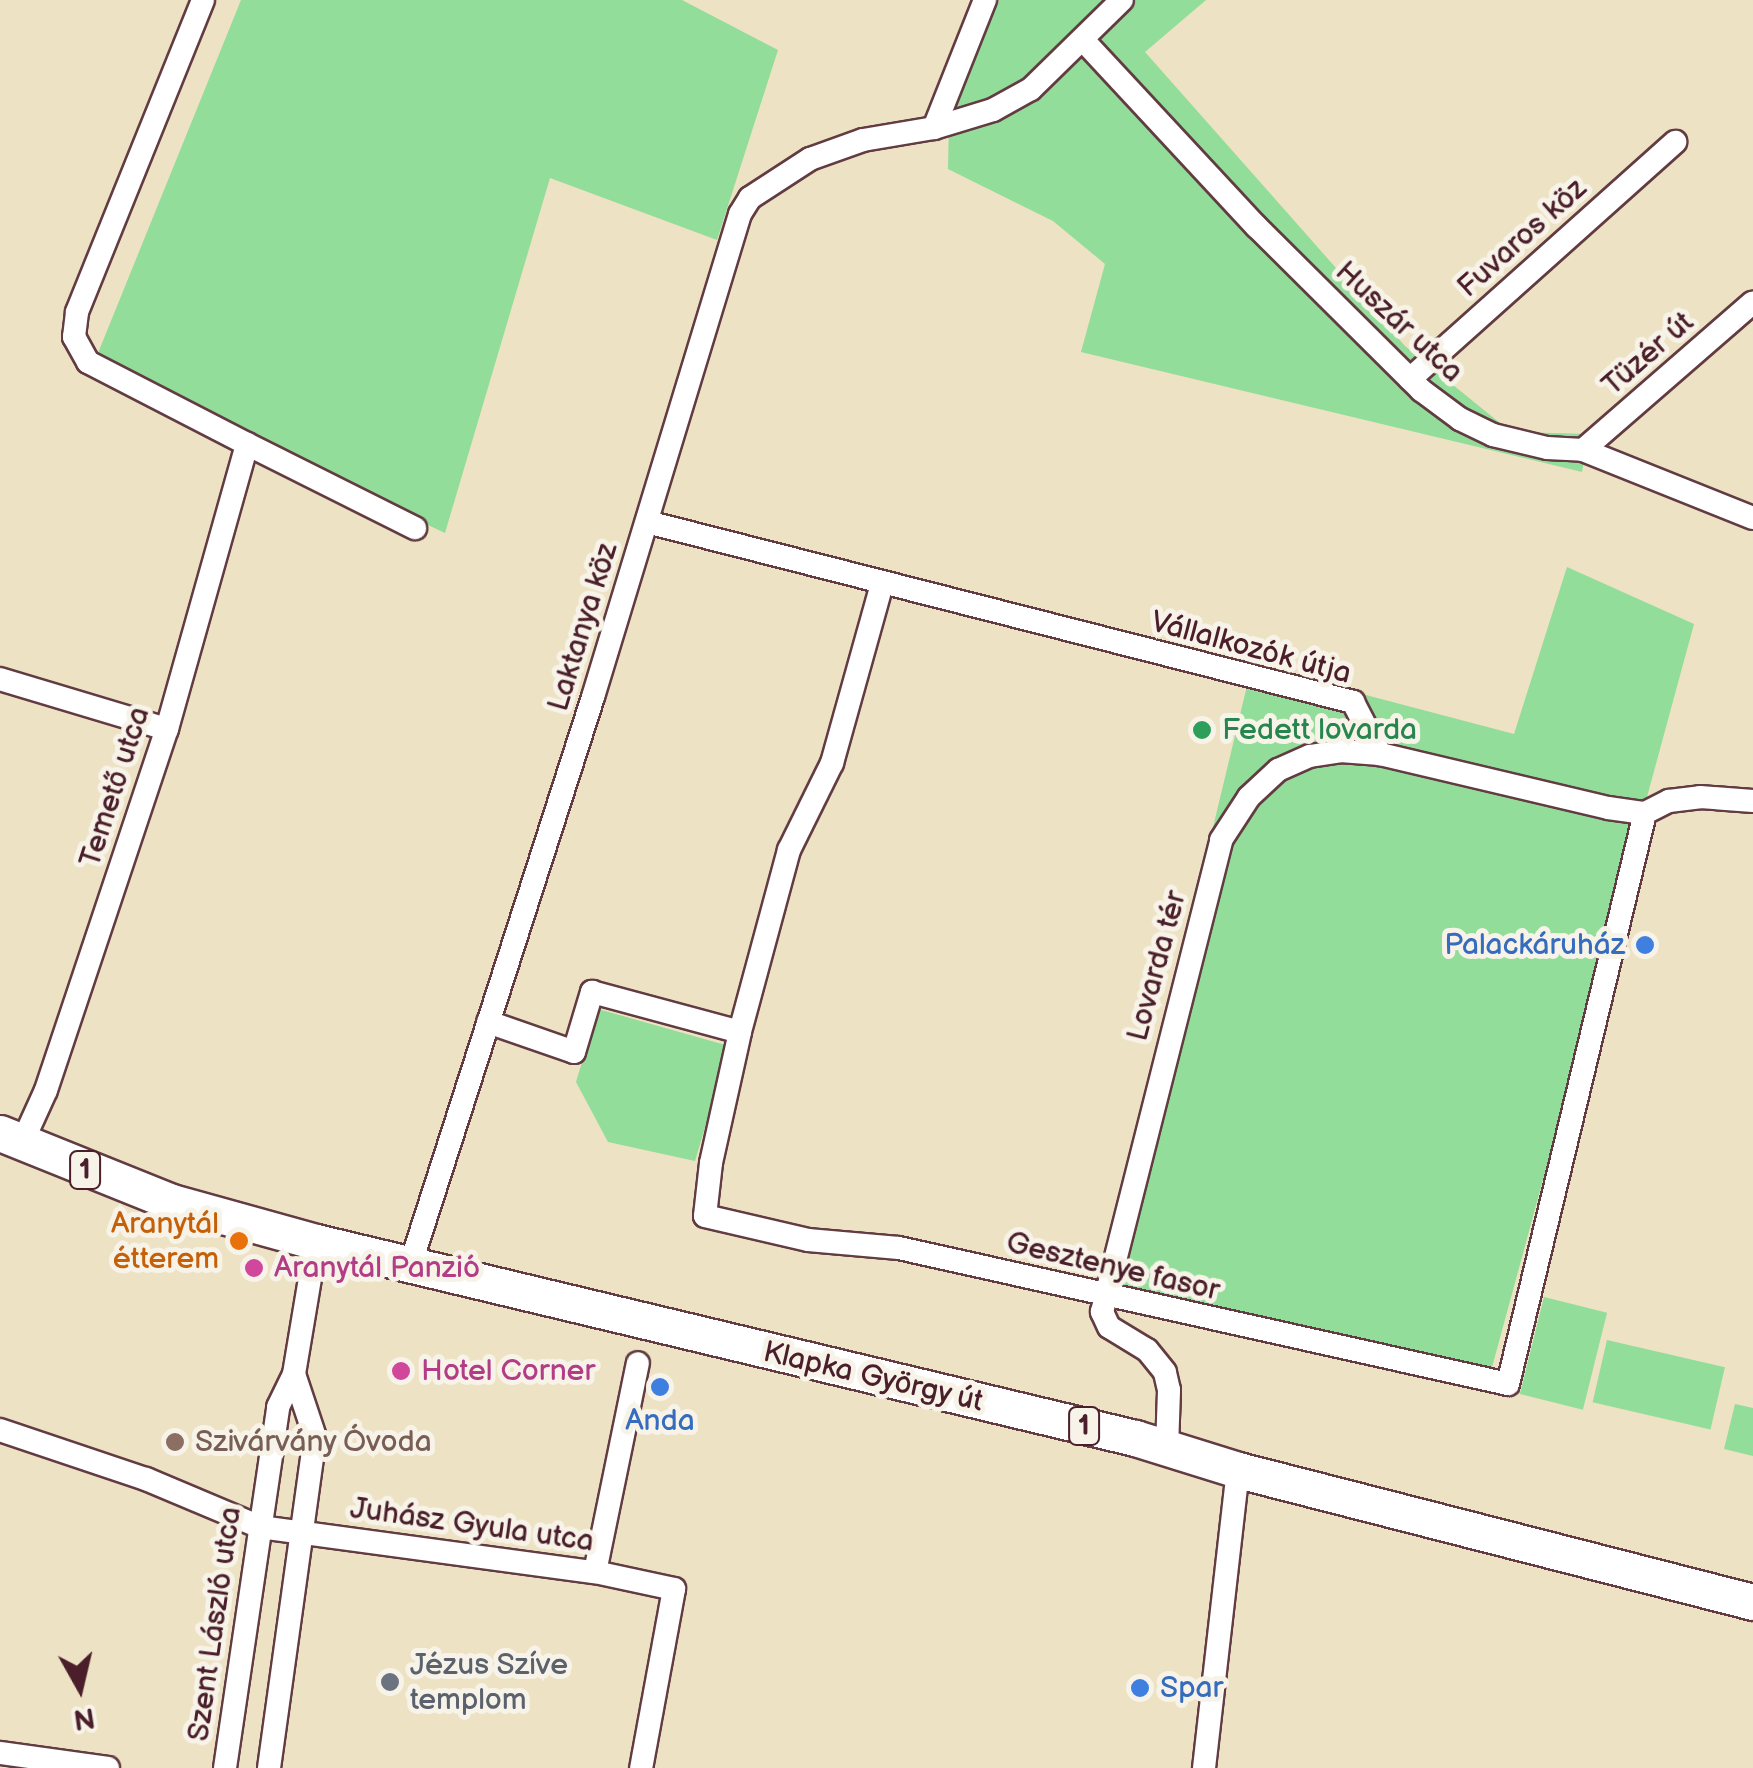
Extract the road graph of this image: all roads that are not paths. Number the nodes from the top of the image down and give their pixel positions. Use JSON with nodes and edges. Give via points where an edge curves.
{"nodes":[{"id":1,"x":203,"y":0,"type":"edge"},
{"id":2,"x":985,"y":0,"type":"edge"},
{"id":3,"x":1122,"y":0,"type":"edge"},
{"id":4,"x":1084,"y":41,"type":"junction"},
{"id":5,"x":934,"y":128,"type":"junction"},
{"id":6,"x":1675,"y":142,"type":"dead end"},
{"id":7,"x":1753,"y":302,"type":"edge"},
{"id":8,"x":1410,"y":378,"type":"junction"},
{"id":9,"x":247,"y":444,"type":"junction"},
{"id":10,"x":1583,"y":450,"type":"junction"},
{"id":11,"x":1753,"y":518,"type":"edge"},
{"id":12,"x":647,"y":522,"type":"junction"},
{"id":13,"x":415,"y":528,"type":"dead end"},
{"id":14,"x":882,"y":584,"type":"junction"},
{"id":15,"x":0,"y":679,"type":"edge"},
{"id":16,"x":167,"y":729,"type":"junction"},
{"id":17,"x":1380,"y":754,"type":"junction"},
{"id":18,"x":1753,"y":801,"type":"edge"},
{"id":19,"x":1645,"y":812,"type":"junction"},
{"id":20,"x":488,"y":1022,"type":"junction"},
{"id":21,"x":740,"y":1032,"type":"junction"},
{"id":22,"x":11,"y":1138,"type":"edge"},
{"id":23,"x":316,"y":1242,"type":"junction"},
{"id":24,"x":410,"y":1266,"type":"junction"},
{"id":25,"x":1104,"y":1297,"type":"junction"},
{"id":26,"x":638,"y":1363,"type":"dead end"},
{"id":27,"x":294,"y":1374,"type":"junction"},
{"id":28,"x":0,"y":1430,"type":"edge"},
{"id":29,"x":1167,"y":1448,"type":"junction"},
{"id":30,"x":1238,"y":1470,"type":"junction"},
{"id":31,"x":260,"y":1527,"type":"junction"},
{"id":32,"x":302,"y":1532,"type":"junction"},
{"id":33,"x":595,"y":1572,"type":"junction"},
{"id":34,"x":1753,"y":1602,"type":"edge"},
{"id":35,"x":0,"y":1753,"type":"edge"},
{"id":36,"x":108,"y":1768,"type":"edge"},
{"id":37,"x":225,"y":1768,"type":"edge"},
{"id":38,"x":269,"y":1768,"type":"edge"},
{"id":39,"x":641,"y":1768,"type":"edge"},
{"id":40,"x":1204,"y":1768,"type":"edge"}],
"edges":[{"from":1,"to":9,"type":"street","via":[[76,312],[74,337],[88,362]]},
{"from":2,"to":5,"type":"street"},
{"from":3,"to":4,"type":"street","name":"Laktanya köz"},
{"from":4,"to":5,"type":"street","name":"Laktanya köz","via":[[1031,88],[993,110]]},
{"from":4,"to":8,"type":"street","name":"Huszár utca","via":[[1256,226]]},
{"from":5,"to":12,"type":"street","name":"Laktanya köz","via":[[863,140],[810,159],[750,198]]},
{"from":6,"to":8,"type":"street","name":"Fuvaros köz"},
{"from":7,"to":10,"type":"street","name":"Tüzér út"},
{"from":8,"to":10,"type":"street","name":"Huszár utca","via":[[1460,418],[1493,434]]},
{"from":9,"to":13,"type":"street"},
{"from":9,"to":16,"type":"street","name":"Temető utca"},
{"from":10,"to":11,"type":"street","name":"Huszár utca"},
{"from":12,"to":14,"type":"street","name":"Vállalkozók útja"},
{"from":12,"to":20,"type":"street","name":"Laktanya köz"},
{"from":14,"to":17,"type":"street","name":"Vállalkozók útja","via":[[1353,702]]},
{"from":14,"to":21,"type":"street","via":[[832,763],[789,850]]},
{"from":15,"to":16,"type":"street"},
{"from":16,"to":22,"type":"street","name":"Temető utca","via":[[46,1090]]},
{"from":17,"to":19,"type":"street","via":[[1555,799]]},
{"from":17,"to":25,"type":"street","name":"Lovarda tér","via":[[1340,751],[1278,770],[1249,797],[1222,840]]},
{"from":18,"to":19,"type":"street","via":[[1700,797]]},
{"from":19,"to":25,"type":"street","name":"Gesztenye fasor","via":[[1508,1384]]},
{"from":20,"to":21,"type":"street","via":[[574,1052],[592,992]]},
{"from":20,"to":24,"type":"street","name":"Laktanya köz"},
{"from":21,"to":25,"type":"street","name":"Gesztenye fasor","via":[[705,1216],[808,1240],[900,1248]]},
{"from":22,"to":23,"type":"main road","name":"Klapka György út","number":"1","via":[[172,1202]]},
{"from":23,"to":24,"type":"main road","name":"Klapka György út","number":"1"},
{"from":23,"to":27,"type":"street","name":"Szent László utca"},
{"from":24,"to":29,"type":"main road","name":"Klapka György út","number":"1"},
{"from":25,"to":29,"type":"street","via":[[1109,1326],[1147,1350],[1165,1372]]},
{"from":26,"to":33,"type":"street"},
{"from":27,"to":31,"type":"street","name":"Szent László utca","via":[[278,1407]]},
{"from":27,"to":32,"type":"street","name":"Szent László utca","via":[[315,1438]]},
{"from":28,"to":31,"type":"street","name":"Juhász Gyula utca","via":[[146,1479]]},
{"from":29,"to":30,"type":"main road","name":"Klapka György út","number":"1"},
{"from":30,"to":34,"type":"main road","name":"Klapka György út","number":"1"},
{"from":30,"to":40,"type":"street"},
{"from":31,"to":32,"type":"street","name":"Juhász Gyula utca"},
{"from":31,"to":37,"type":"street","name":"Szent László utca"},
{"from":32,"to":33,"type":"street","name":"Juhász Gyula utca"},
{"from":32,"to":38,"type":"street","name":"Szent László utca"},
{"from":33,"to":39,"type":"street","name":"Juhász Gyula utca","via":[[674,1589]]},
{"from":35,"to":36,"type":"street"}]}
